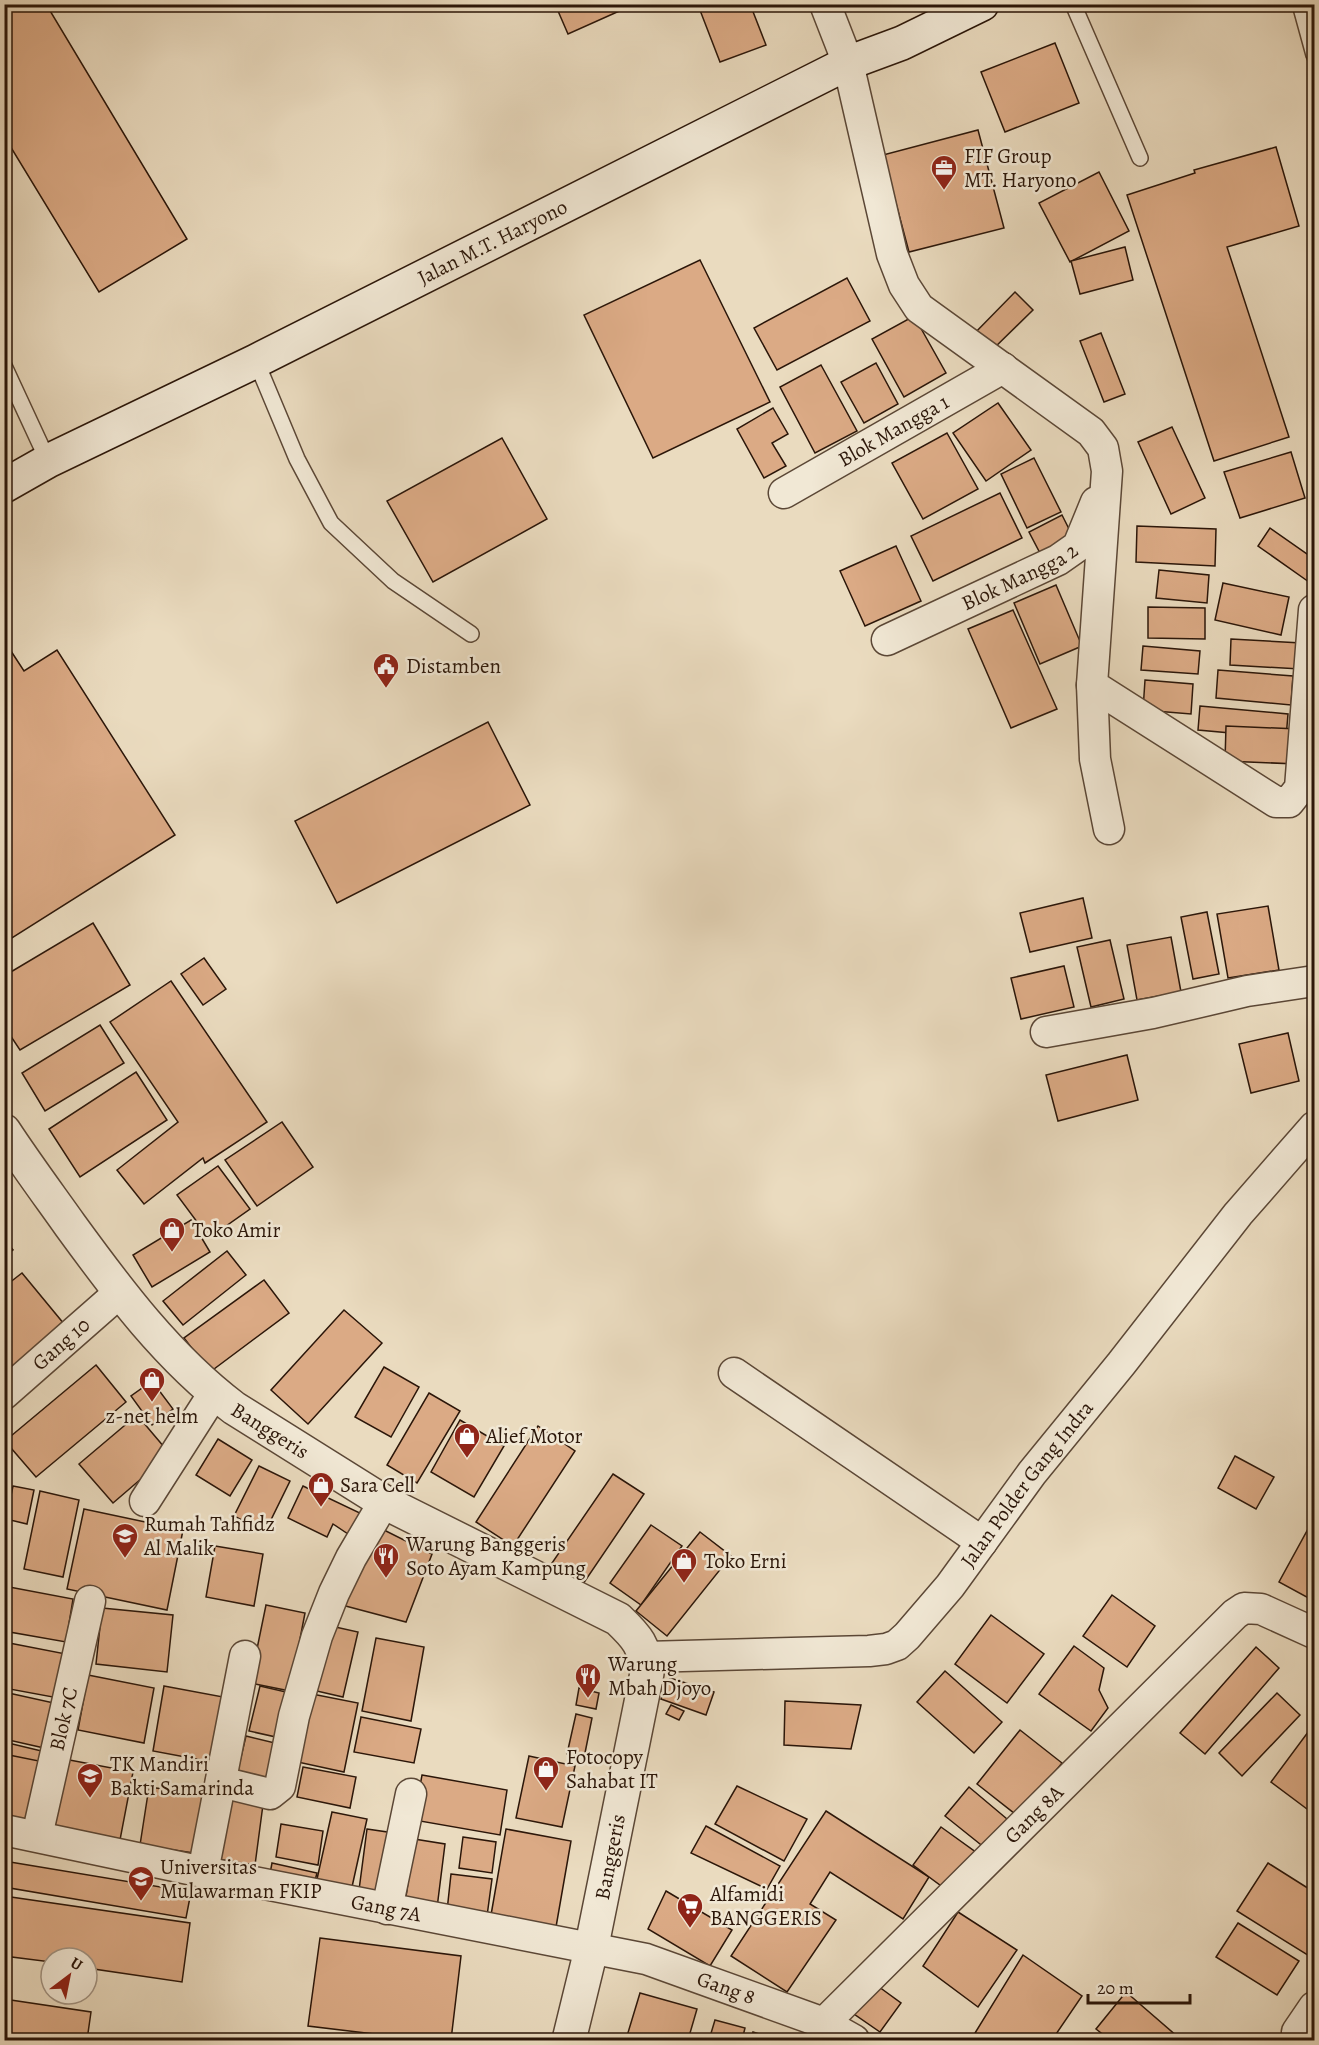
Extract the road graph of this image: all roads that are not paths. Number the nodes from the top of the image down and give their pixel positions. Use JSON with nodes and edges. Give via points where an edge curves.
{"nodes":[{"id":1,"x":825,"y":4,"type":"edge"},
{"id":2,"x":982,"y":4,"type":"edge"},
{"id":3,"x":1073,"y":4,"type":"edge"},
{"id":4,"x":1300,"y":4,"type":"edge"},
{"id":5,"x":1312,"y":35,"type":"edge"},
{"id":6,"x":1314,"y":55,"type":"edge"},
{"id":7,"x":848,"y":63,"type":"junction"},
{"id":8,"x":1140,"y":158,"type":"dead end"},
{"id":9,"x":256,"y":361,"type":"junction"},
{"id":10,"x":4,"y":366,"type":"edge"},
{"id":11,"x":1003,"y":368,"type":"junction"},
{"id":12,"x":48,"y":461,"type":"junction"},
{"id":13,"x":1107,"y":471,"type":"junction"},
{"id":14,"x":4,"y":486,"type":"edge"},
{"id":15,"x":784,"y":493,"type":"dead end"},
{"id":16,"x":1314,"y":610,"type":"edge"},
{"id":17,"x":471,"y":634,"type":"dead end"},
{"id":18,"x":887,"y":640,"type":"dead end"},
{"id":19,"x":1092,"y":686,"type":"junction"},
{"id":20,"x":1109,"y":829,"type":"dead end"},
{"id":21,"x":1314,"y":981,"type":"edge"},
{"id":22,"x":1046,"y":1032,"type":"dead end"},
{"id":23,"x":1314,"y":1127,"type":"edge"},
{"id":24,"x":4,"y":1131,"type":"edge"},
{"id":25,"x":119,"y":1293,"type":"junction"},
{"id":26,"x":734,"y":1372,"type":"dead end"},
{"id":27,"x":214,"y":1393,"type":"junction"},
{"id":28,"x":4,"y":1394,"type":"edge"},
{"id":29,"x":145,"y":1502,"type":"dead end"},
{"id":30,"x":384,"y":1502,"type":"junction"},
{"id":31,"x":982,"y":1542,"type":"junction"},
{"id":32,"x":90,"y":1601,"type":"dead end"},
{"id":33,"x":1314,"y":1633,"type":"edge"},
{"id":34,"x":245,"y":1656,"type":"dead end"},
{"id":35,"x":646,"y":1657,"type":"junction"},
{"id":36,"x":221,"y":1782,"type":"junction"},
{"id":37,"x":411,"y":1794,"type":"dead end"},
{"id":38,"x":4,"y":1830,"type":"edge"},
{"id":39,"x":37,"y":1836,"type":"junction"},
{"id":40,"x":203,"y":1872,"type":"junction"},
{"id":41,"x":387,"y":1909,"type":"junction"},
{"id":42,"x":591,"y":1950,"type":"junction"},
{"id":43,"x":1314,"y":2007,"type":"edge"},
{"id":44,"x":824,"y":2023,"type":"junction"},
{"id":45,"x":1296,"y":2032,"type":"dead end"},
{"id":46,"x":569,"y":2040,"type":"edge"},
{"id":47,"x":854,"y":2040,"type":"edge"}],
"edges":[{"from":1,"to":7,"type":"street"},
{"from":2,"to":7,"type":"street","name":"Jalan M.T. Haryono","via":[[902,43]]},
{"from":3,"to":8,"type":"lane"},
{"from":4,"to":5,"type":"lane"},
{"from":5,"to":6,"type":"lane"},
{"from":7,"to":9,"type":"street","name":"Jalan M.T. Haryono"},
{"from":7,"to":11,"type":"street","via":[[892,254],[904,285],[919,308]]},
{"from":9,"to":12,"type":"street","name":"Jalan M.T. Haryono"},
{"from":9,"to":17,"type":"lane","via":[[297,459],[331,524],[393,580]]},
{"from":10,"to":12,"type":"lane"},
{"from":11,"to":13,"type":"street","via":[[1091,432],[1103,448]]},
{"from":11,"to":15,"type":"street","name":"Blok Mangga 1"},
{"from":12,"to":14,"type":"street","name":"Jalan M.T. Haryono"},
{"from":13,"to":18,"type":"street","name":"Blok Mangga 2","via":[[1078,546],[1058,560]]},
{"from":13,"to":19,"type":"street"},
{"from":16,"to":19,"type":"street","via":[[1300,788],[1289,802],[1276,802]]},
{"from":19,"to":20,"type":"street","via":[[1095,759]]},
{"from":21,"to":22,"type":"street"},
{"from":23,"to":31,"type":"street","name":"Jalan Polder Gang Indra","via":[[1238,1214],[1032,1473]]},
{"from":24,"to":25,"type":"street","name":"Banggeris"},
{"from":25,"to":27,"type":"street","name":"Banggeris"},
{"from":25,"to":28,"type":"street","name":"Gang 10"},
{"from":26,"to":31,"type":"street"},
{"from":27,"to":29,"type":"street"},
{"from":27,"to":30,"type":"street","name":"Banggeris"},
{"from":30,"to":35,"type":"street","name":"Banggeris","via":[[618,1619],[640,1642]]},
{"from":30,"to":36,"type":"street","via":[[351,1558],[317,1636],[294,1716],[280,1786],[270,1794]]},
{"from":31,"to":35,"type":"street","name":"Jalan Polder Gang Indra","via":[[907,1636],[886,1649]]},
{"from":32,"to":39,"type":"street","name":"Blok 7C"},
{"from":33,"to":44,"type":"street","name":"Gang 8A","via":[[1261,1609],[1245,1608]]},
{"from":34,"to":36,"type":"street"},
{"from":35,"to":42,"type":"street","name":"Banggeris","via":[[647,1673]]},
{"from":36,"to":40,"type":"street"},
{"from":37,"to":41,"type":"street"},
{"from":38,"to":39,"type":"street","name":"Gang 7A"},
{"from":39,"to":40,"type":"street","name":"Gang 7A"},
{"from":40,"to":41,"type":"street","name":"Gang 7A"},
{"from":41,"to":42,"type":"street","name":"Gang 7A"},
{"from":42,"to":44,"type":"street","name":"Gang 8","via":[[646,1959]]},
{"from":42,"to":46,"type":"street","name":"Banggeris"},
{"from":43,"to":45,"type":"street"},
{"from":44,"to":47,"type":"street","name":"Gang 8"}]}
